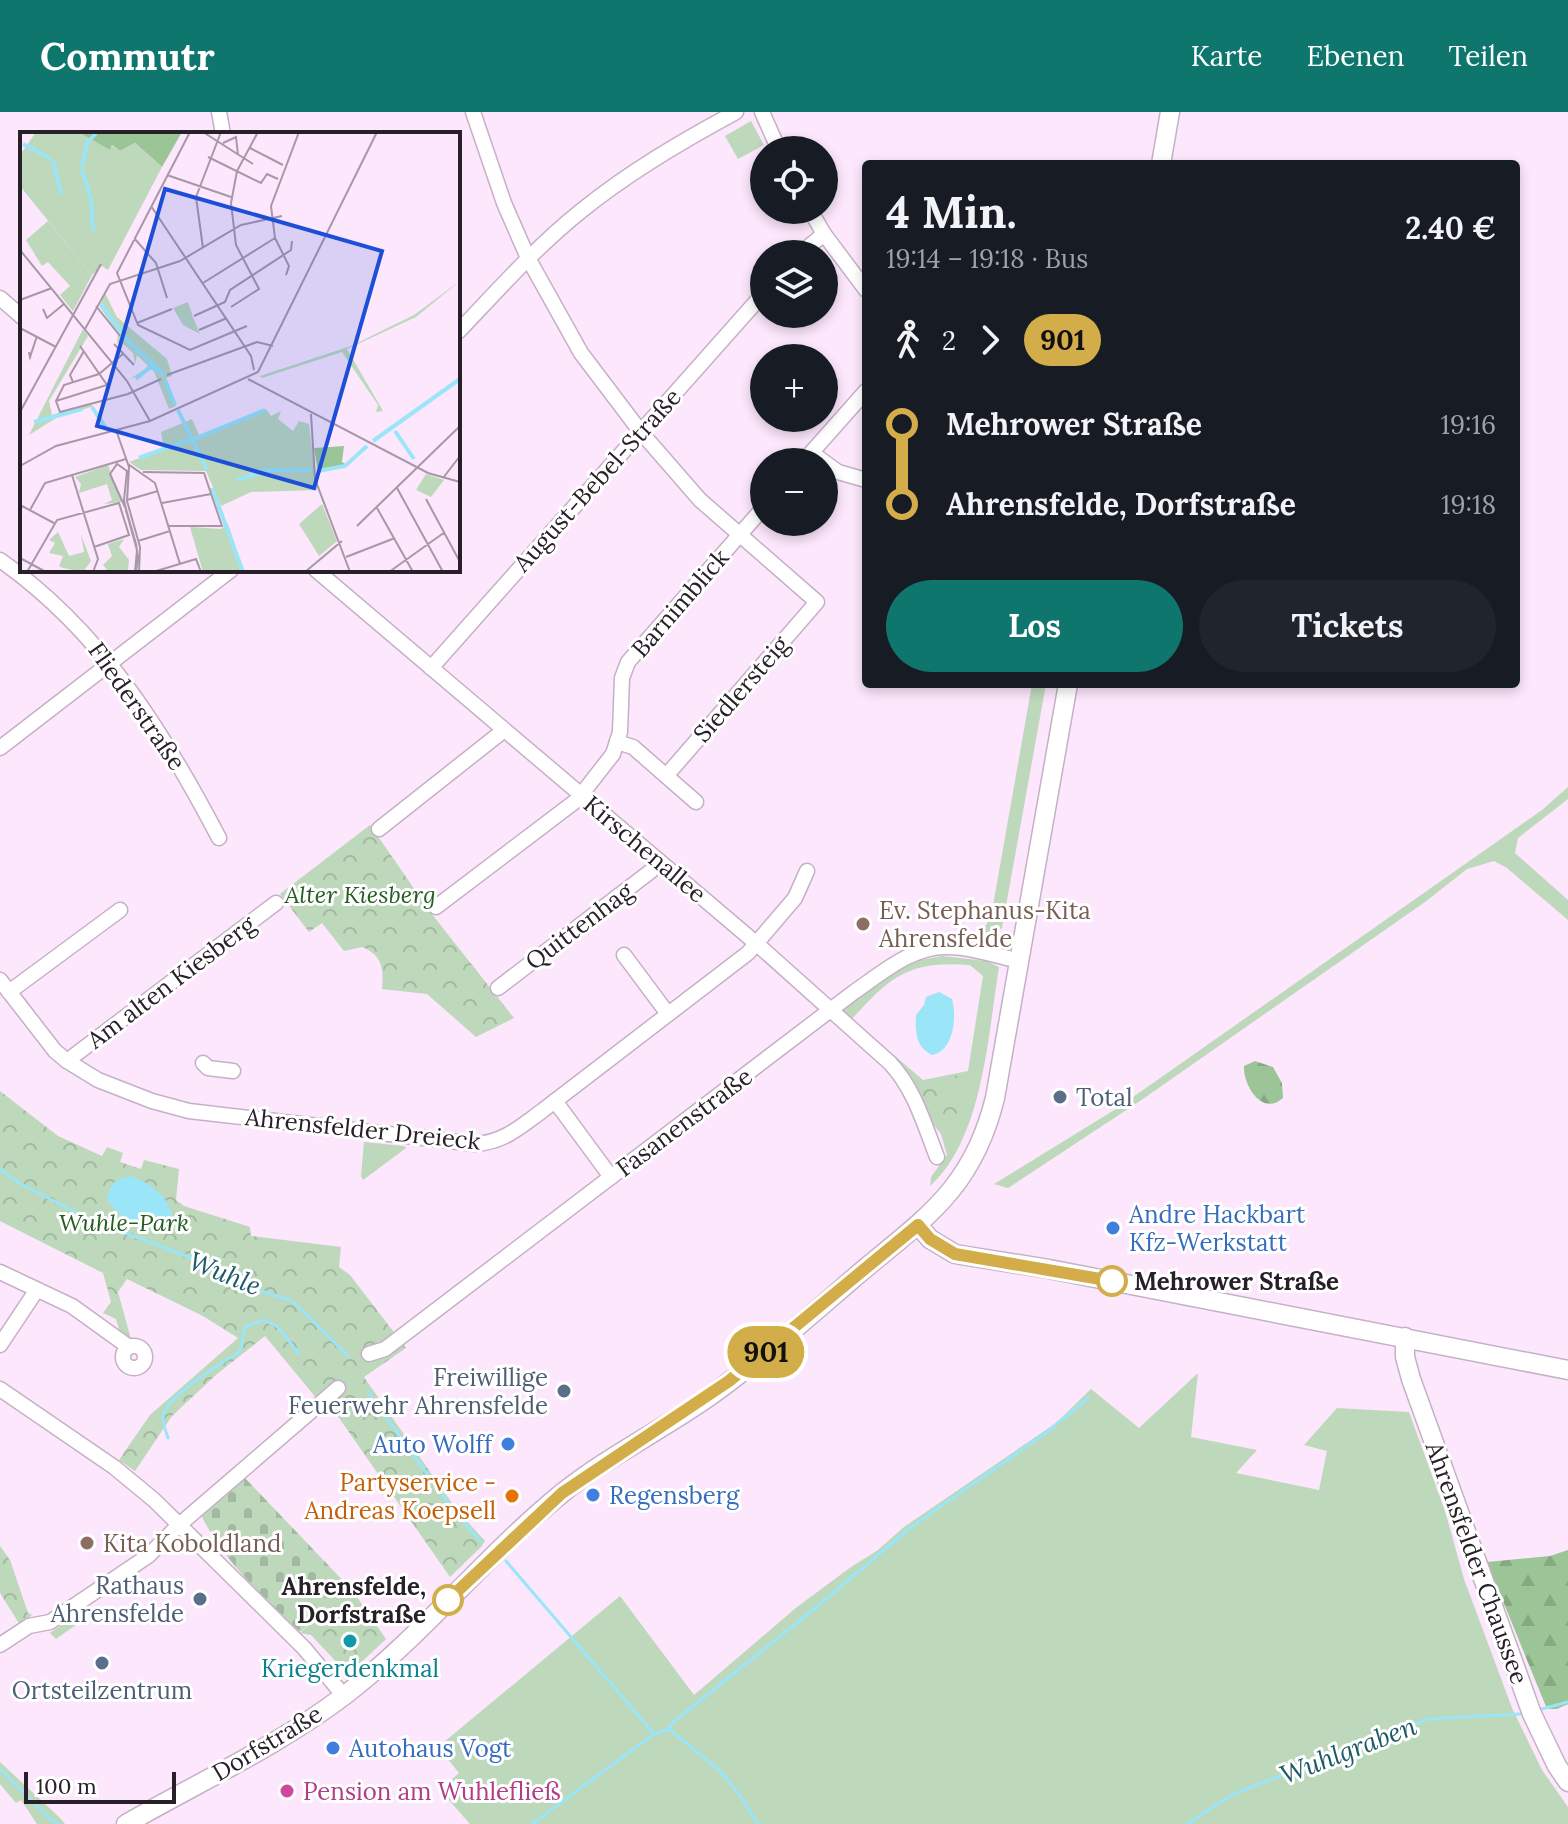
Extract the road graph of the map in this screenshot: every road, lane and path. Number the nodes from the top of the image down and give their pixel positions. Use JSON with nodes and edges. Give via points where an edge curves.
{"nodes":[{"id":1,"x":219,"y":112,"type":"edge"},
{"id":2,"x":473,"y":112,"type":"edge"},
{"id":3,"x":736,"y":112,"type":"edge"},
{"id":4,"x":762,"y":112,"type":"edge"},
{"id":5,"x":1170,"y":112,"type":"edge"},
{"id":6,"x":223,"y":132,"type":"edge"},
{"id":7,"x":773,"y":136,"type":"edge"},
{"id":8,"x":1162,"y":160,"type":"edge"},
{"id":9,"x":818,"y":224,"type":"edge"},
{"id":10,"x":824,"y":234,"type":"junction"},
{"id":11,"x":817,"y":240,"type":"edge"},
{"id":12,"x":528,"y":258,"type":"junction"},
{"id":13,"x":862,"y":285,"type":"edge"},
{"id":14,"x":0,"y":298,"type":"edge"},
{"id":15,"x":750,"y":309,"type":"edge"},
{"id":16,"x":20,"y":315,"type":"edge"},
{"id":17,"x":460,"y":330,"type":"edge"},
{"id":18,"x":862,"y":396,"type":"edge"},
{"id":19,"x":640,"y":431,"type":"junction"},
{"id":20,"x":816,"y":448,"type":"edge"},
{"id":21,"x":838,"y":472,"type":"edge"},
{"id":22,"x":862,"y":479,"type":"edge"},
{"id":23,"x":750,"y":523,"type":"edge"},
{"id":24,"x":739,"y":535,"type":"junction"},
{"id":25,"x":0,"y":560,"type":"edge"},
{"id":26,"x":228,"y":572,"type":"edge"},
{"id":27,"x":318,"y":572,"type":"edge"},
{"id":28,"x":111,"y":663,"type":"junction"},
{"id":29,"x":431,"y":668,"type":"junction"},
{"id":30,"x":1067,"y":688,"type":"edge"},
{"id":31,"x":503,"y":731,"type":"junction"},
{"id":32,"x":617,"y":742,"type":"junction"},
{"id":33,"x":0,"y":748,"type":"edge"},
{"id":34,"x":666,"y":776,"type":"junction"},
{"id":35,"x":581,"y":794,"type":"junction"},
{"id":36,"x":696,"y":802,"type":"dead end"},
{"id":37,"x":379,"y":829,"type":"dead end"},
{"id":38,"x":219,"y":838,"type":"dead end"},
{"id":39,"x":659,"y":861,"type":"junction"},
{"id":40,"x":807,"y":871,"type":"dead end"},
{"id":41,"x":276,"y":903,"type":"dead end"},
{"id":42,"x":436,"y":907,"type":"dead end"},
{"id":43,"x":120,"y":910,"type":"dead end"},
{"id":44,"x":757,"y":944,"type":"junction"},
{"id":45,"x":624,"y":955,"type":"dead end"},
{"id":46,"x":1017,"y":960,"type":"junction"},
{"id":47,"x":5,"y":986,"type":"edge"},
{"id":48,"x":498,"y":988,"type":"dead end"},
{"id":49,"x":830,"y":1011,"type":"junction"},
{"id":50,"x":668,"y":1014,"type":"junction"},
{"id":51,"x":67,"y":1061,"type":"junction"},
{"id":52,"x":203,"y":1063,"type":"dead end"},
{"id":53,"x":233,"y":1071,"type":"dead end"},
{"id":54,"x":555,"y":1101,"type":"junction"},
{"id":55,"x":937,"y":1157,"type":"dead end"},
{"id":56,"x":611,"y":1177,"type":"junction"},
{"id":57,"x":918,"y":1225,"type":"junction"},
{"id":58,"x":0,"y":1272,"type":"edge"},
{"id":59,"x":36,"y":1291,"type":"junction"},
{"id":60,"x":1405,"y":1337,"type":"junction"},
{"id":61,"x":0,"y":1345,"type":"edge"},
{"id":62,"x":129,"y":1347,"type":"dead end"},
{"id":63,"x":369,"y":1354,"type":"dead end"},
{"id":64,"x":1568,"y":1370,"type":"edge"},
{"id":65,"x":338,"y":1388,"type":"dead end"},
{"id":66,"x":0,"y":1389,"type":"edge"},
{"id":67,"x":179,"y":1525,"type":"junction"},
{"id":68,"x":0,"y":1645,"type":"edge"},
{"id":69,"x":344,"y":1696,"type":"junction"},
{"id":70,"x":1568,"y":1782,"type":"edge"},
{"id":71,"x":132,"y":1822,"type":"edge"}],
"edges":[{"from":1,"to":6,"type":"street"},
{"from":2,"to":12,"type":"street"},
{"from":3,"to":12,"type":"street","via":[[620,180]]},
{"from":4,"to":7,"type":"street"},
{"from":5,"to":8,"type":"main road"},
{"from":9,"to":10,"type":"street"},
{"from":10,"to":11,"type":"street"},
{"from":10,"to":13,"type":"street"},
{"from":12,"to":17,"type":"street"},
{"from":12,"to":19,"type":"street","via":[[581,353]]},
{"from":14,"to":16,"type":"street"},
{"from":15,"to":19,"type":"street","name":"August-Bebel-Straße"},
{"from":18,"to":20,"type":"street"},
{"from":19,"to":24,"type":"street","via":[[700,500]]},
{"from":19,"to":29,"type":"street","name":"August-Bebel-Straße"},
{"from":21,"to":22,"type":"street"},
{"from":23,"to":24,"type":"street","name":"Barnimblick"},
{"from":24,"to":32,"type":"street","name":"Barnimblick","via":[[628,662]]},
{"from":24,"to":34,"type":"street","name":"Siedlersteig","via":[[817,602]]},
{"from":25,"to":28,"type":"street","name":"Fliederstraße","via":[[52,600]]},
{"from":26,"to":28,"type":"street"},
{"from":27,"to":29,"type":"street","name":"Kirschenallee"},
{"from":28,"to":33,"type":"street"},
{"from":28,"to":38,"type":"street","name":"Fliederstraße","via":[[178,761]]},
{"from":29,"to":31,"type":"street","name":"Kirschenallee"},
{"from":30,"to":46,"type":"main road","name":"Dorfstraße"},
{"from":31,"to":35,"type":"street","name":"Kirschenallee"},
{"from":31,"to":37,"type":"street"},
{"from":32,"to":34,"type":"street","via":[[633,747]]},
{"from":32,"to":35,"type":"street","name":"Barnimblick"},
{"from":34,"to":36,"type":"street"},
{"from":35,"to":39,"type":"street","name":"Kirschenallee"},
{"from":35,"to":42,"type":"street","name":"Barnimblick"},
{"from":39,"to":44,"type":"street","name":"Kirschenallee"},
{"from":39,"to":48,"type":"street","name":"Quittenhag"},
{"from":40,"to":44,"type":"street","name":"Ahrensfelder Dreieck","via":[[795,898]]},
{"from":41,"to":51,"type":"street","name":"Am alten Kiesberg"},
{"from":43,"to":47,"type":"street"},
{"from":44,"to":49,"type":"street","name":"Kirschenallee"},
{"from":44,"to":50,"type":"street","name":"Ahrensfelder Dreieck"},
{"from":45,"to":50,"type":"street"},
{"from":46,"to":49,"type":"street","name":"Fasanenstraße","via":[[951,946],[924,950]]},
{"from":46,"to":57,"type":"main road","name":"Dorfstraße","via":[[984,1137],[947,1197]]},
{"from":47,"to":51,"type":"street","name":"Ahrensfelder Dreieck"},
{"from":49,"to":55,"type":"street","name":"Kirschenallee","via":[[905,1079]]},
{"from":49,"to":56,"type":"street","name":"Fasanenstraße"},
{"from":50,"to":54,"type":"street","name":"Ahrensfelder Dreieck"},
{"from":51,"to":54,"type":"street","name":"Ahrensfelder Dreieck","via":[[98,1080],[189,1111],[476,1144],[502,1140]]},
{"from":52,"to":53,"type":"street"},
{"from":54,"to":56,"type":"street"},
{"from":56,"to":63,"type":"street","name":"Fasanenstraße","via":[[385,1349]]},
{"from":57,"to":60,"type":"main road","via":[[955,1254]]},
{"from":57,"to":69,"type":"main road","name":"Dorfstraße","via":[[729,1381],[562,1493]]},
{"from":58,"to":59,"type":"street"},
{"from":59,"to":61,"type":"street"},
{"from":59,"to":62,"type":"street","via":[[72,1306]]},
{"from":60,"to":64,"type":"main road"},
{"from":60,"to":70,"type":"main road","name":"Ahrensfelder Chaussee","via":[[1411,1379],[1526,1700]]},
{"from":65,"to":67,"type":"street"},
{"from":66,"to":67,"type":"street","via":[[114,1467]]},
{"from":67,"to":68,"type":"street","via":[[148,1556],[50,1622],[29,1626]]},
{"from":67,"to":69,"type":"street","via":[[304,1648]]},
{"from":69,"to":71,"type":"main road","name":"Dorfstraße"}]}
